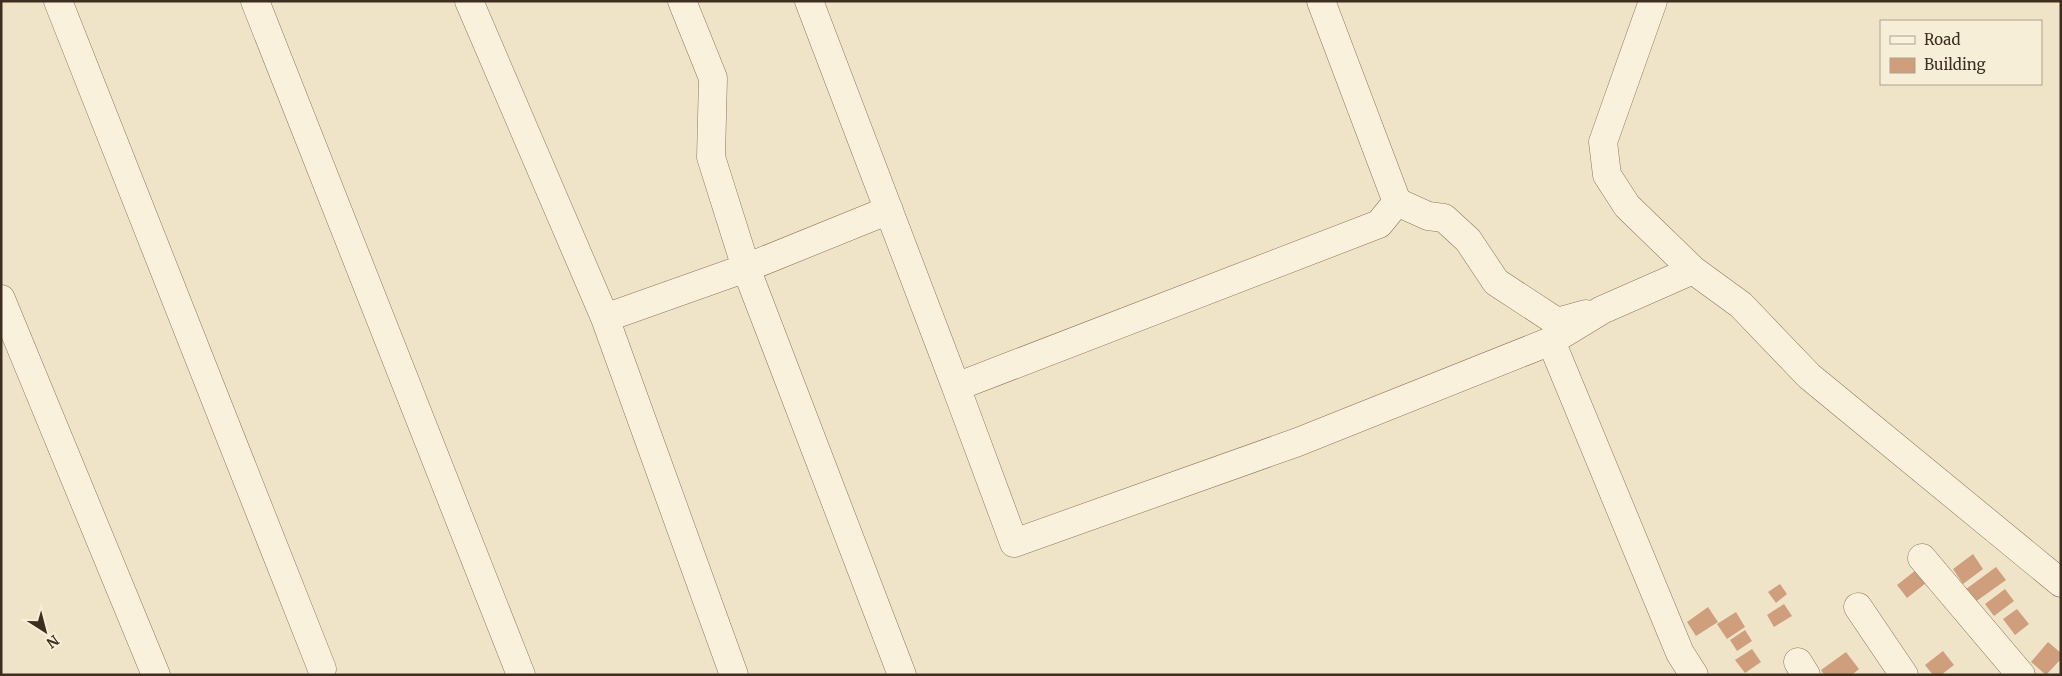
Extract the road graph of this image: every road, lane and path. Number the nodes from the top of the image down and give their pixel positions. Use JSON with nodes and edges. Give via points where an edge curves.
{"nodes":[{"id":1,"x":58,"y":1,"type":"edge"},
{"id":2,"x":255,"y":1,"type":"edge"},
{"id":3,"x":470,"y":1,"type":"edge"},
{"id":4,"x":682,"y":1,"type":"edge"},
{"id":5,"x":809,"y":1,"type":"edge"},
{"id":6,"x":1321,"y":1,"type":"edge"},
{"id":7,"x":1653,"y":1,"type":"edge"},
{"id":8,"x":1397,"y":202,"type":"junction"},
{"id":9,"x":889,"y":210,"type":"junction"},
{"id":10,"x":746,"y":268,"type":"junction"},
{"id":11,"x":1693,"y":270,"type":"junction"},
{"id":12,"x":1,"y":299,"type":"edge"},
{"id":13,"x":1602,"y":310,"type":"junction"},
{"id":14,"x":605,"y":318,"type":"junction"},
{"id":15,"x":1550,"y":341,"type":"junction"},
{"id":16,"x":956,"y":387,"type":"junction"},
{"id":17,"x":1922,"y":558,"type":"dead end"},
{"id":18,"x":2061,"y":583,"type":"edge"},
{"id":19,"x":1858,"y":607,"type":"dead end"},
{"id":20,"x":322,"y":669,"type":"dead end"},
{"id":21,"x":156,"y":675,"type":"edge"},
{"id":22,"x":521,"y":675,"type":"edge"},
{"id":23,"x":734,"y":675,"type":"edge"},
{"id":24,"x":902,"y":675,"type":"edge"},
{"id":25,"x":1694,"y":675,"type":"edge"},
{"id":26,"x":1904,"y":675,"type":"edge"},
{"id":27,"x":2021,"y":675,"type":"edge"}],
"edges":[{"from":1,"to":20,"type":"street"},
{"from":2,"to":22,"type":"street"},
{"from":3,"to":14,"type":"street"},
{"from":4,"to":10,"type":"street","via":[[713,78],[711,157]]},
{"from":5,"to":9,"type":"street"},
{"from":6,"to":8,"type":"street"},
{"from":7,"to":11,"type":"street","via":[[1603,142],[1607,175],[1627,206]]},
{"from":8,"to":13,"type":"street","via":[[1428,216],[1444,218],[1468,240],[1496,282],[1557,322]]},
{"from":8,"to":16,"type":"street","via":[[1379,224]]},
{"from":9,"to":10,"type":"street"},
{"from":9,"to":16,"type":"street"},
{"from":10,"to":14,"type":"street"},
{"from":10,"to":24,"type":"street"},
{"from":11,"to":13,"type":"street"},
{"from":11,"to":18,"type":"street","via":[[1741,305],[1809,376]]},
{"from":12,"to":21,"type":"street"},
{"from":13,"to":15,"type":"street"},
{"from":14,"to":23,"type":"street"},
{"from":15,"to":16,"type":"street","via":[[1298,442],[1014,542]]},
{"from":15,"to":25,"type":"street","via":[[1680,653]]},
{"from":17,"to":27,"type":"street"},
{"from":19,"to":26,"type":"street"}]}
